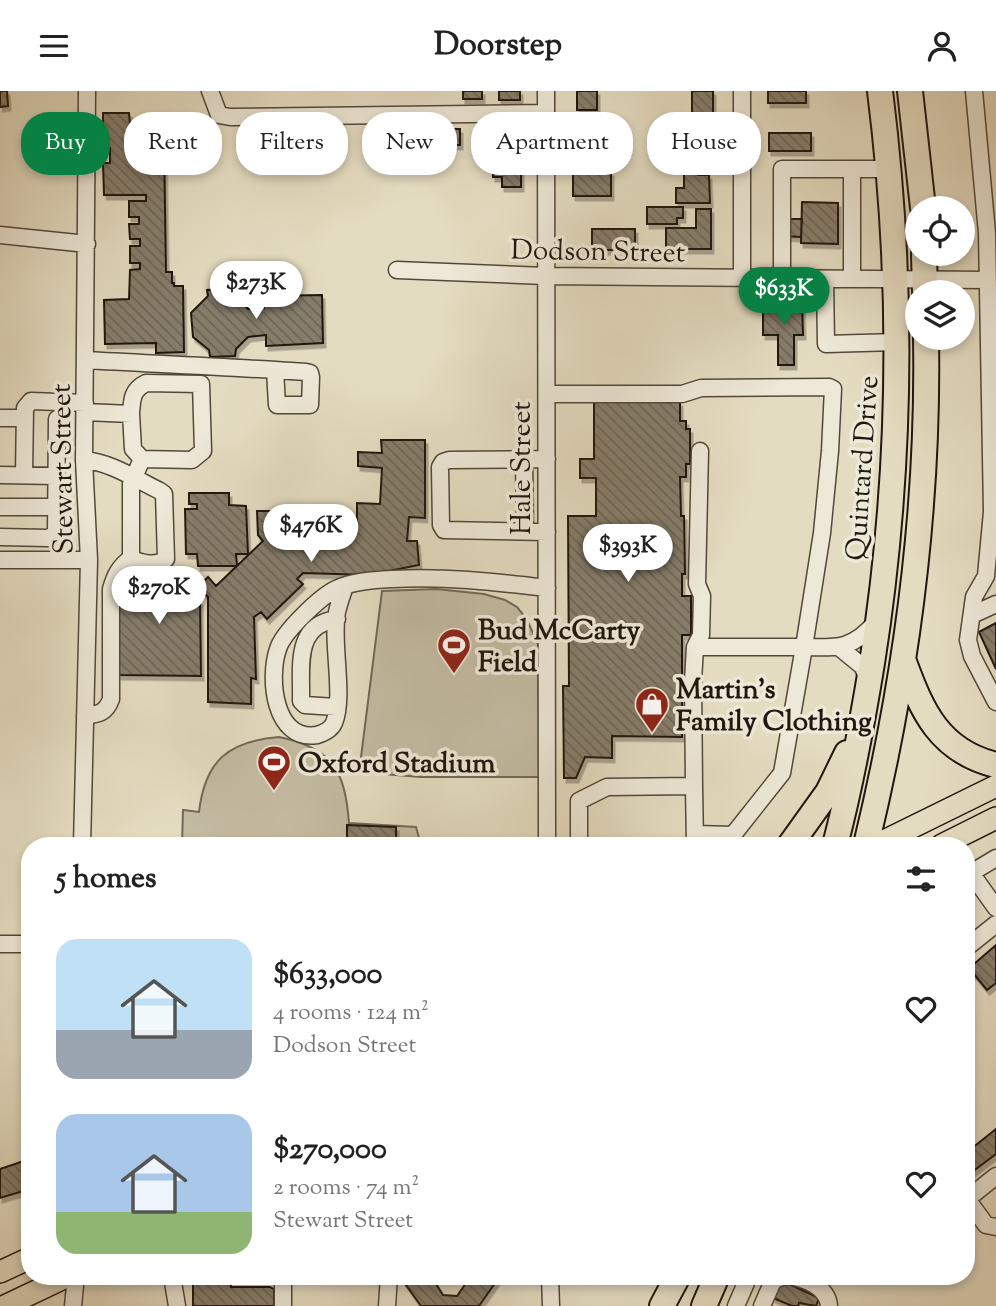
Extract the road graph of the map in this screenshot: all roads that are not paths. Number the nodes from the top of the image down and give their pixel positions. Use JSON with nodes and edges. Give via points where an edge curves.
{"nodes":[{"id":1,"x":87,"y":91,"type":"edge"},
{"id":2,"x":210,"y":91,"type":"edge"},
{"id":3,"x":546,"y":91,"type":"edge"},
{"id":4,"x":742,"y":91,"type":"edge"},
{"id":5,"x":880,"y":91,"type":"edge"},
{"id":6,"x":910,"y":91,"type":"edge"},
{"id":7,"x":974,"y":91,"type":"edge"},
{"id":8,"x":546,"y":112,"type":"edge"},
{"id":9,"x":471,"y":113,"type":"edge"},
{"id":10,"x":852,"y":169,"type":"junction"},
{"id":11,"x":889,"y":169,"type":"junction"},
{"id":12,"x":546,"y":175,"type":"edge"},
{"id":13,"x":922,"y":196,"type":"edge"},
{"id":14,"x":0,"y":236,"type":"edge"},
{"id":15,"x":87,"y":244,"type":"junction"},
{"id":16,"x":397,"y":270,"type":"dead end"},
{"id":17,"x":545,"y":276,"type":"junction"},
{"id":18,"x":742,"y":278,"type":"junction"},
{"id":19,"x":782,"y":278,"type":"junction"},
{"id":20,"x":825,"y":279,"type":"junction"},
{"id":21,"x":852,"y":279,"type":"junction"},
{"id":22,"x":895,"y":279,"type":"junction"},
{"id":23,"x":988,"y":280,"type":"junction"},
{"id":24,"x":905,"y":281,"type":"edge"},
{"id":25,"x":975,"y":281,"type":"edge"},
{"id":26,"x":897,"y":342,"type":"junction"},
{"id":27,"x":926,"y":350,"type":"edge"},
{"id":28,"x":85,"y":360,"type":"junction"},
{"id":29,"x":275,"y":370,"type":"dead end"},
{"id":30,"x":547,"y":394,"type":"junction"},
{"id":31,"x":85,"y":407,"type":"junction"},
{"id":32,"x":131,"y":414,"type":"junction"},
{"id":33,"x":0,"y":418,"type":"edge"},
{"id":34,"x":25,"y":418,"type":"junction"},
{"id":35,"x":57,"y":419,"type":"dead end"},
{"id":36,"x":700,"y":451,"type":"dead end"},
{"id":37,"x":142,"y":459,"type":"junction"},
{"id":38,"x":524,"y":459,"type":"junction"},
{"id":39,"x":547,"y":459,"type":"junction"},
{"id":40,"x":84,"y":460,"type":"junction"},
{"id":41,"x":0,"y":475,"type":"edge"},
{"id":42,"x":24,"y":475,"type":"junction"},
{"id":43,"x":56,"y":476,"type":"junction"},
{"id":44,"x":134,"y":478,"type":"junction"},
{"id":45,"x":0,"y":507,"type":"edge"},
{"id":46,"x":56,"y":507,"type":"junction"},
{"id":47,"x":525,"y":532,"type":"junction"},
{"id":48,"x":547,"y":532,"type":"junction"},
{"id":49,"x":0,"y":537,"type":"edge"},
{"id":50,"x":131,"y":558,"type":"junction"},
{"id":51,"x":0,"y":560,"type":"edge"},
{"id":52,"x":89,"y":560,"type":"junction"},
{"id":53,"x":991,"y":576,"type":"edge"},
{"id":54,"x":345,"y":586,"type":"junction"},
{"id":55,"x":547,"y":588,"type":"junction"},
{"id":56,"x":996,"y":604,"type":"edge"},
{"id":57,"x":972,"y":615,"type":"junction"},
{"id":58,"x":337,"y":619,"type":"junction"},
{"id":59,"x":878,"y":619,"type":"junction"},
{"id":60,"x":695,"y":647,"type":"junction"},
{"id":61,"x":804,"y":647,"type":"junction"},
{"id":62,"x":840,"y":648,"type":"junction"},
{"id":63,"x":902,"y":659,"type":"junction"},
{"id":64,"x":869,"y":681,"type":"junction"},
{"id":65,"x":996,"y":702,"type":"edge"},
{"id":66,"x":336,"y":707,"type":"junction"},
{"id":67,"x":85,"y":716,"type":"junction"},
{"id":68,"x":996,"y":765,"type":"edge"},
{"id":69,"x":694,"y":786,"type":"junction"},
{"id":70,"x":996,"y":786,"type":"edge"},
{"id":71,"x":547,"y":801,"type":"junction"},
{"id":72,"x":579,"y":801,"type":"junction"},
{"id":73,"x":996,"y":818,"type":"edge"},
{"id":74,"x":82,"y":837,"type":"edge"},
{"id":75,"x":547,"y":837,"type":"edge"},
{"id":76,"x":579,"y":837,"type":"edge"},
{"id":77,"x":695,"y":837,"type":"edge"},
{"id":78,"x":731,"y":837,"type":"edge"},
{"id":79,"x":796,"y":837,"type":"edge"},
{"id":80,"x":837,"y":837,"type":"edge"},
{"id":81,"x":868,"y":837,"type":"edge"},
{"id":82,"x":892,"y":837,"type":"edge"},
{"id":83,"x":958,"y":837,"type":"edge"},
{"id":84,"x":996,"y":858,"type":"edge"},
{"id":85,"x":975,"y":871,"type":"edge"},
{"id":86,"x":975,"y":883,"type":"edge"},
{"id":87,"x":996,"y":908,"type":"edge"},
{"id":88,"x":996,"y":924,"type":"edge"},
{"id":89,"x":975,"y":941,"type":"edge"},
{"id":90,"x":0,"y":944,"type":"edge"},
{"id":91,"x":21,"y":944,"type":"edge"},
{"id":92,"x":996,"y":1176,"type":"edge"},
{"id":93,"x":975,"y":1192,"type":"edge"},
{"id":94,"x":975,"y":1211,"type":"edge"},
{"id":95,"x":996,"y":1227,"type":"edge"},
{"id":96,"x":21,"y":1262,"type":"edge"},
{"id":97,"x":0,"y":1272,"type":"edge"},
{"id":98,"x":49,"y":1285,"type":"edge"},
{"id":99,"x":75,"y":1285,"type":"edge"},
{"id":100,"x":174,"y":1285,"type":"edge"},
{"id":101,"x":283,"y":1285,"type":"edge"},
{"id":102,"x":388,"y":1285,"type":"edge"},
{"id":103,"x":550,"y":1285,"type":"edge"},
{"id":104,"x":674,"y":1285,"type":"edge"},
{"id":105,"x":713,"y":1285,"type":"edge"},
{"id":106,"x":745,"y":1285,"type":"edge"},
{"id":107,"x":772,"y":1285,"type":"edge"},
{"id":108,"x":811,"y":1285,"type":"edge"},
{"id":109,"x":5,"y":1306,"type":"edge"},
{"id":110,"x":73,"y":1306,"type":"edge"},
{"id":111,"x":177,"y":1306,"type":"edge"},
{"id":112,"x":283,"y":1306,"type":"edge"},
{"id":113,"x":387,"y":1306,"type":"edge"},
{"id":114,"x":551,"y":1306,"type":"edge"},
{"id":115,"x":663,"y":1306,"type":"edge"},
{"id":116,"x":704,"y":1306,"type":"edge"},
{"id":117,"x":736,"y":1306,"type":"edge"},
{"id":118,"x":762,"y":1306,"type":"edge"},
{"id":119,"x":830,"y":1306,"type":"edge"}],
"edges":[{"from":1,"to":15,"type":"street","name":"Stewart Street"},
{"from":2,"to":9,"type":"street","via":[[219,115]]},
{"from":3,"to":8,"type":"street","name":"Hale Street"},
{"from":4,"to":18,"type":"street"},
{"from":5,"to":11,"type":"highway","name":"Quintard Drive"},
{"from":6,"to":13,"type":"highway"},
{"from":7,"to":23,"type":"street"},
{"from":10,"to":11,"type":"street"},
{"from":10,"to":19,"type":"street","via":[[782,169]]},
{"from":10,"to":21,"type":"street"},
{"from":11,"to":22,"type":"highway","name":"Quintard Drive"},
{"from":12,"to":17,"type":"street","name":"Hale Street"},
{"from":14,"to":15,"type":"street"},
{"from":15,"to":28,"type":"street","name":"Stewart Street"},
{"from":16,"to":17,"type":"street","name":"Dodson Street"},
{"from":17,"to":18,"type":"street","name":"Dodson Street"},
{"from":17,"to":30,"type":"street","name":"Hale Street"},
{"from":18,"to":19,"type":"street","name":"Dodson Street"},
{"from":19,"to":20,"type":"street","name":"Dodson Street"},
{"from":20,"to":21,"type":"street","name":"Dodson Street"},
{"from":20,"to":26,"type":"street","via":[[826,344]]},
{"from":21,"to":22,"type":"street","name":"Dodson Street"},
{"from":22,"to":24,"type":"street","name":"Dodson Street"},
{"from":22,"to":26,"type":"highway","name":"Quintard Drive"},
{"from":23,"to":25,"type":"street","name":"Dodson Street"},
{"from":23,"to":53,"type":"street"},
{"from":26,"to":59,"type":"highway","name":"Quintard Drive","via":[[891,497]]},
{"from":27,"to":63,"type":"highway","via":[[915,572]]},
{"from":28,"to":29,"type":"street"},
{"from":28,"to":31,"type":"street","name":"Stewart Street"},
{"from":30,"to":39,"type":"street","name":"Hale Street"},
{"from":30,"to":61,"type":"street","via":[[833,389],[822,533]]},
{"from":31,"to":32,"type":"street"},
{"from":31,"to":34,"type":"street","via":[[30,401]]},
{"from":31,"to":40,"type":"street","name":"Stewart Street"},
{"from":32,"to":37,"type":"street","via":[[133,449]]},
{"from":32,"to":37,"type":"street","via":[[133,395],[146,383],[201,384],[203,451],[192,460]]},
{"from":33,"to":34,"type":"street"},
{"from":34,"to":42,"type":"street"},
{"from":35,"to":43,"type":"street"},
{"from":36,"to":60,"type":"street","via":[[697,583],[702,596],[701,635]]},
{"from":37,"to":44,"type":"street"},
{"from":38,"to":39,"type":"street"},
{"from":38,"to":47,"type":"street"},
{"from":38,"to":47,"type":"street","via":[[449,460],[440,467],[444,530]]},
{"from":39,"to":48,"type":"street","name":"Hale Street"},
{"from":40,"to":44,"type":"street","via":[[98,461]]},
{"from":40,"to":52,"type":"street","name":"Stewart Street"},
{"from":41,"to":42,"type":"street"},
{"from":42,"to":43,"type":"street"},
{"from":43,"to":46,"type":"street"},
{"from":44,"to":50,"type":"street"},
{"from":44,"to":50,"type":"street","via":[[166,498],[166,559],[138,563]]},
{"from":45,"to":46,"type":"street"},
{"from":46,"to":49,"type":"street","via":[[54,537]]},
{"from":47,"to":48,"type":"street"},
{"from":48,"to":55,"type":"street","name":"Hale Street"},
{"from":50,"to":67,"type":"street","via":[[121,566],[111,589],[111,699],[102,713]]},
{"from":51,"to":52,"type":"street"},
{"from":52,"to":67,"type":"street","name":"Stewart Street"},
{"from":53,"to":57,"type":"street","via":[[974,597]]},
{"from":54,"to":55,"type":"street","via":[[447,578]]},
{"from":54,"to":58,"type":"street"},
{"from":54,"to":66,"type":"street","via":[[318,602],[283,639],[275,662],[275,700],[291,728],[304,734],[327,731],[334,723]]},
{"from":55,"to":71,"type":"street","name":"Hale Street"},
{"from":56,"to":57,"type":"street"},
{"from":57,"to":65,"type":"street","via":[[968,640],[972,656]]},
{"from":58,"to":66,"type":"street"},
{"from":58,"to":66,"type":"street","via":[[327,620],[306,637],[301,701]]},
{"from":59,"to":62,"type":"street","via":[[867,633]]},
{"from":59,"to":64,"type":"highway","name":"Quintard Drive"},
{"from":60,"to":61,"type":"street"},
{"from":60,"to":69,"type":"street"},
{"from":61,"to":62,"type":"street"},
{"from":61,"to":78,"type":"street","via":[[782,773]]},
{"from":62,"to":64,"type":"street","via":[[862,666]]},
{"from":63,"to":68,"type":"highway","via":[[921,707],[937,730],[969,755]]},
{"from":63,"to":81,"type":"highway"},
{"from":64,"to":79,"type":"highway","via":[[839,771]]},
{"from":64,"to":80,"type":"highway","name":"Quintard Drive"},
{"from":67,"to":74,"type":"street","name":"Stewart Street"},
{"from":69,"to":72,"type":"street","via":[[607,787]]},
{"from":69,"to":77,"type":"street"},
{"from":70,"to":82,"type":"main road"},
{"from":71,"to":72,"type":"street"},
{"from":71,"to":75,"type":"street","name":"Hale Street"},
{"from":72,"to":76,"type":"street"},
{"from":73,"to":83,"type":"main road"},
{"from":84,"to":85,"type":"street"},
{"from":86,"to":87,"type":"street"},
{"from":88,"to":89,"type":"street"},
{"from":90,"to":91,"type":"street"},
{"from":92,"to":93,"type":"street"},
{"from":94,"to":95,"type":"street","via":[[986,1225]]},
{"from":96,"to":97,"type":"main road"},
{"from":98,"to":109,"type":"main road"},
{"from":99,"to":110,"type":"street"},
{"from":100,"to":111,"type":"street"},
{"from":101,"to":112,"type":"street"},
{"from":102,"to":113,"type":"street"},
{"from":103,"to":114,"type":"street"},
{"from":104,"to":115,"type":"highway"},
{"from":105,"to":116,"type":"highway"},
{"from":106,"to":117,"type":"street"},
{"from":107,"to":118,"type":"street"},
{"from":108,"to":119,"type":"street","via":[[822,1289]]}]}
